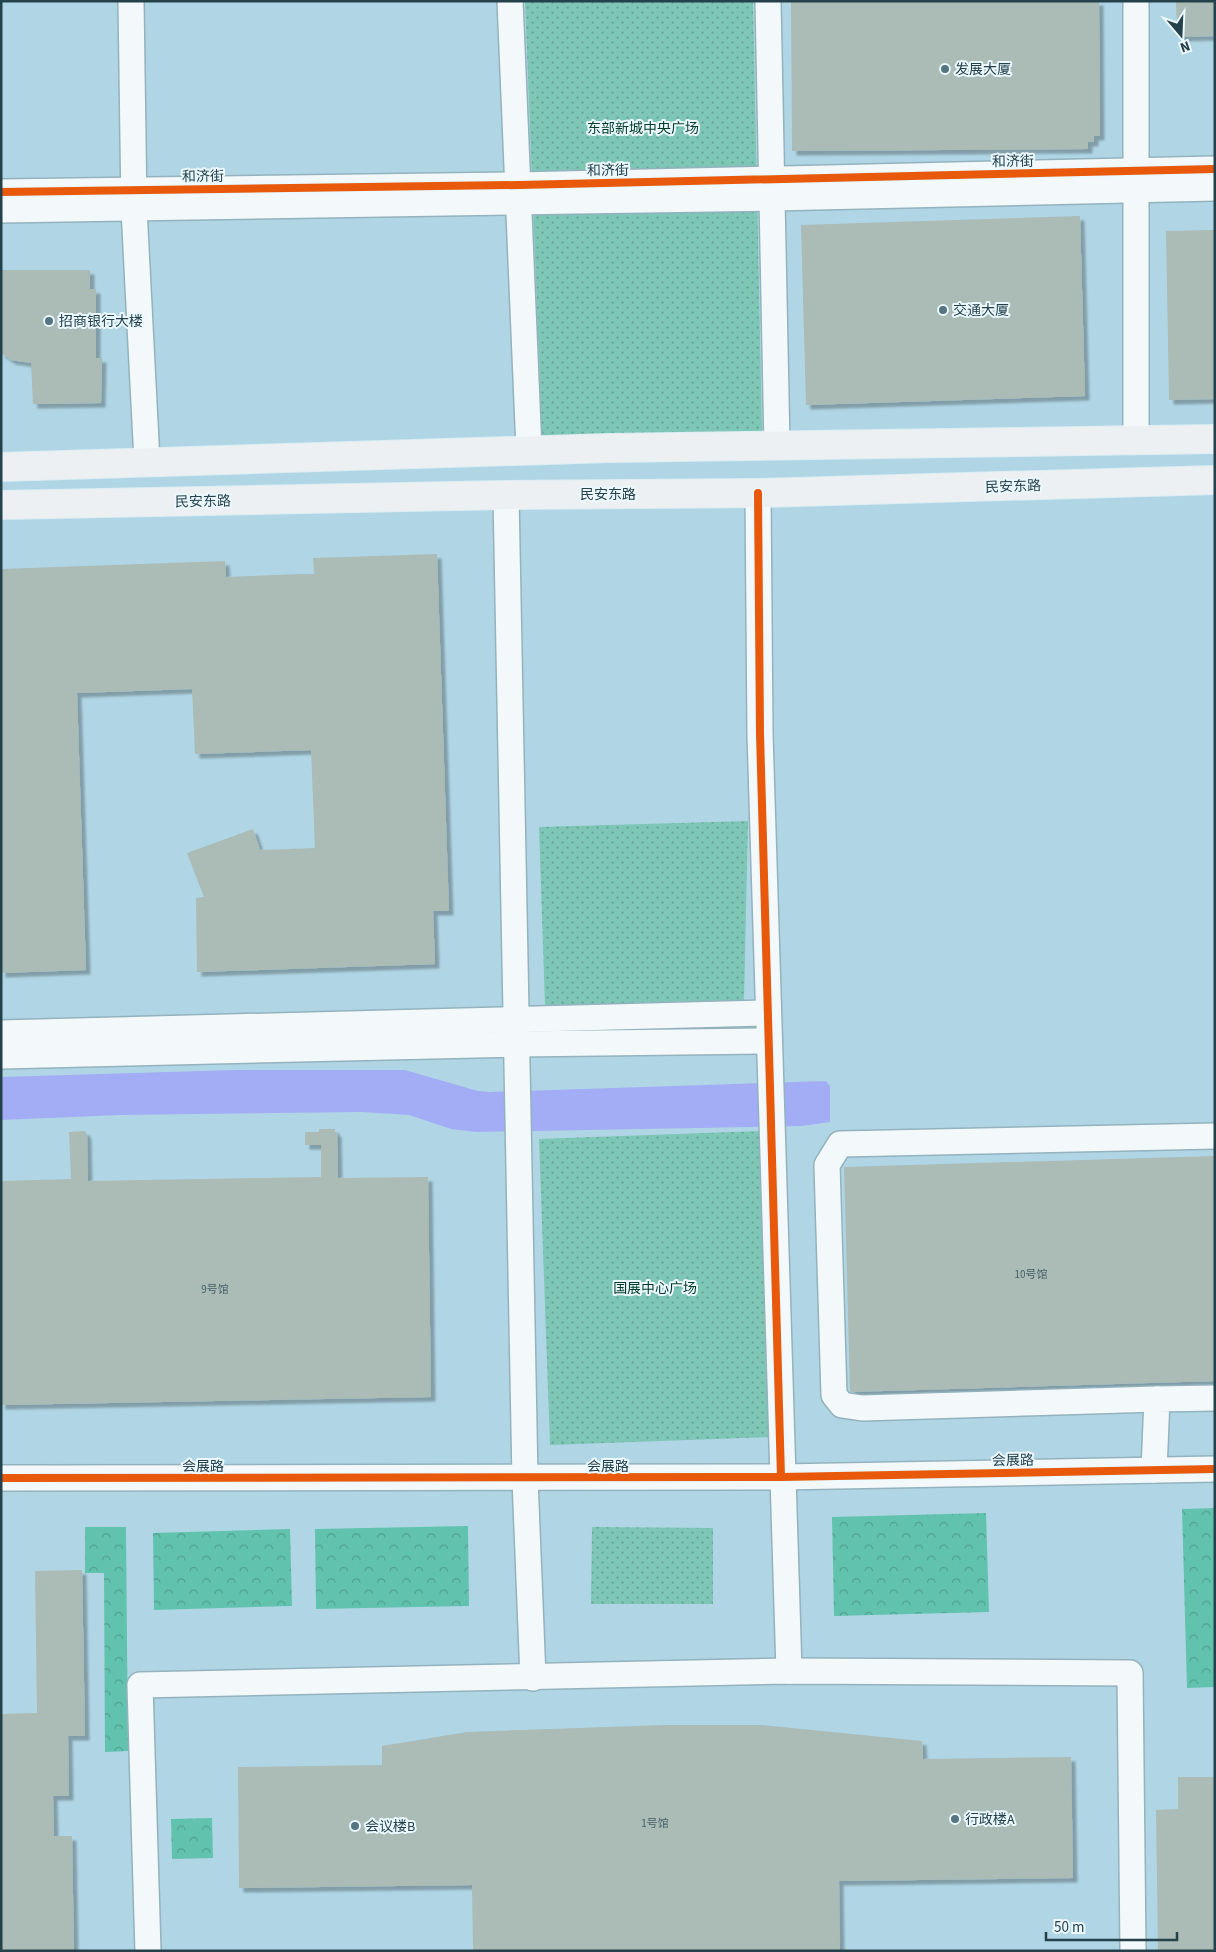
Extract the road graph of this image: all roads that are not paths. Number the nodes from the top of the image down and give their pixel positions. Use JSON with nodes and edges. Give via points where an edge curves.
{"nodes":[{"id":1,"x":131,"y":1,"type":"edge"},
{"id":2,"x":510,"y":1,"type":"edge"},
{"id":3,"x":768,"y":1,"type":"edge"},
{"id":4,"x":1136,"y":1,"type":"edge"},
{"id":5,"x":1215,"y":169,"type":"edge"},
{"id":6,"x":1137,"y":180,"type":"junction"},
{"id":7,"x":772,"y":188,"type":"junction"},
{"id":8,"x":1215,"y":188,"type":"edge"},
{"id":9,"x":1,"y":192,"type":"edge"},
{"id":10,"x":519,"y":194,"type":"junction"},
{"id":11,"x":134,"y":199,"type":"junction"},
{"id":12,"x":1,"y":210,"type":"edge"},
{"id":13,"x":1215,"y":439,"type":"edge"},
{"id":14,"x":1136,"y":440,"type":"junction"},
{"id":15,"x":777,"y":446,"type":"junction"},
{"id":16,"x":530,"y":450,"type":"junction"},
{"id":17,"x":147,"y":461,"type":"junction"},
{"id":18,"x":1,"y":467,"type":"edge"},
{"id":19,"x":1215,"y":480,"type":"edge"},
{"id":20,"x":758,"y":493,"type":"junction"},
{"id":21,"x":506,"y":495,"type":"junction"},
{"id":22,"x":1,"y":505,"type":"edge"},
{"id":23,"x":768,"y":1013,"type":"junction"},
{"id":24,"x":515,"y":1020,"type":"junction"},
{"id":25,"x":1,"y":1033,"type":"edge"},
{"id":26,"x":769,"y":1041,"type":"junction"},
{"id":27,"x":516,"y":1044,"type":"junction"},
{"id":28,"x":1,"y":1056,"type":"edge"},
{"id":29,"x":1215,"y":1136,"type":"edge"},
{"id":30,"x":1215,"y":1398,"type":"edge"},
{"id":31,"x":1157,"y":1399,"type":"junction"},
{"id":32,"x":1215,"y":1469,"type":"edge"},
{"id":33,"x":1154,"y":1470,"type":"junction"},
{"id":34,"x":782,"y":1477,"type":"junction"},
{"id":35,"x":1,"y":1478,"type":"edge"},
{"id":36,"x":525,"y":1479,"type":"junction"},
{"id":37,"x":789,"y":1672,"type":"junction"},
{"id":38,"x":532,"y":1678,"type":"junction"},
{"id":39,"x":148,"y":1951,"type":"edge"},
{"id":40,"x":1133,"y":1951,"type":"edge"}],
"edges":[{"from":1,"to":11,"type":"street"},
{"from":2,"to":10,"type":"street"},
{"from":3,"to":7,"type":"street"},
{"from":4,"to":6,"type":"street"},
{"from":5,"to":6,"type":"street","name":"和济街"},
{"from":6,"to":7,"type":"street","name":"和济街"},
{"from":6,"to":8,"type":"street","name":"和济街"},
{"from":6,"to":14,"type":"street"},
{"from":7,"to":10,"type":"street","name":"和济街"},
{"from":7,"to":15,"type":"street"},
{"from":9,"to":11,"type":"street","name":"和济街"},
{"from":10,"to":11,"type":"street","name":"和济街"},
{"from":10,"to":16,"type":"street"},
{"from":11,"to":12,"type":"street","name":"和济街"},
{"from":11,"to":17,"type":"street"},
{"from":13,"to":14,"type":"main road"},
{"from":14,"to":15,"type":"main road"},
{"from":15,"to":16,"type":"main road"},
{"from":16,"to":17,"type":"main road"},
{"from":17,"to":18,"type":"main road"},
{"from":19,"to":20,"type":"main road","name":"民安东路"},
{"from":20,"to":21,"type":"main road","name":"民安东路"},
{"from":20,"to":23,"type":"street","via":[[760,734]]},
{"from":21,"to":22,"type":"main road","name":"民安东路"},
{"from":21,"to":24,"type":"street"},
{"from":23,"to":24,"type":"street"},
{"from":23,"to":26,"type":"street"},
{"from":24,"to":25,"type":"street"},
{"from":24,"to":27,"type":"street"},
{"from":26,"to":27,"type":"street"},
{"from":26,"to":34,"type":"street"},
{"from":27,"to":28,"type":"street"},
{"from":27,"to":36,"type":"street"},
{"from":29,"to":31,"type":"street","via":[[840,1144],[827,1165],[834,1395],[842,1405],[862,1408]]},
{"from":30,"to":31,"type":"street"},
{"from":31,"to":33,"type":"street"},
{"from":32,"to":33,"type":"street","name":"会展路"},
{"from":33,"to":34,"type":"street","name":"会展路"},
{"from":34,"to":36,"type":"street","name":"会展路"},
{"from":34,"to":37,"type":"street"},
{"from":35,"to":36,"type":"street","name":"会展路"},
{"from":36,"to":38,"type":"street"},
{"from":37,"to":38,"type":"street"},
{"from":37,"to":40,"type":"street","via":[[1130,1673]]},
{"from":38,"to":39,"type":"street","via":[[140,1685]]}]}
